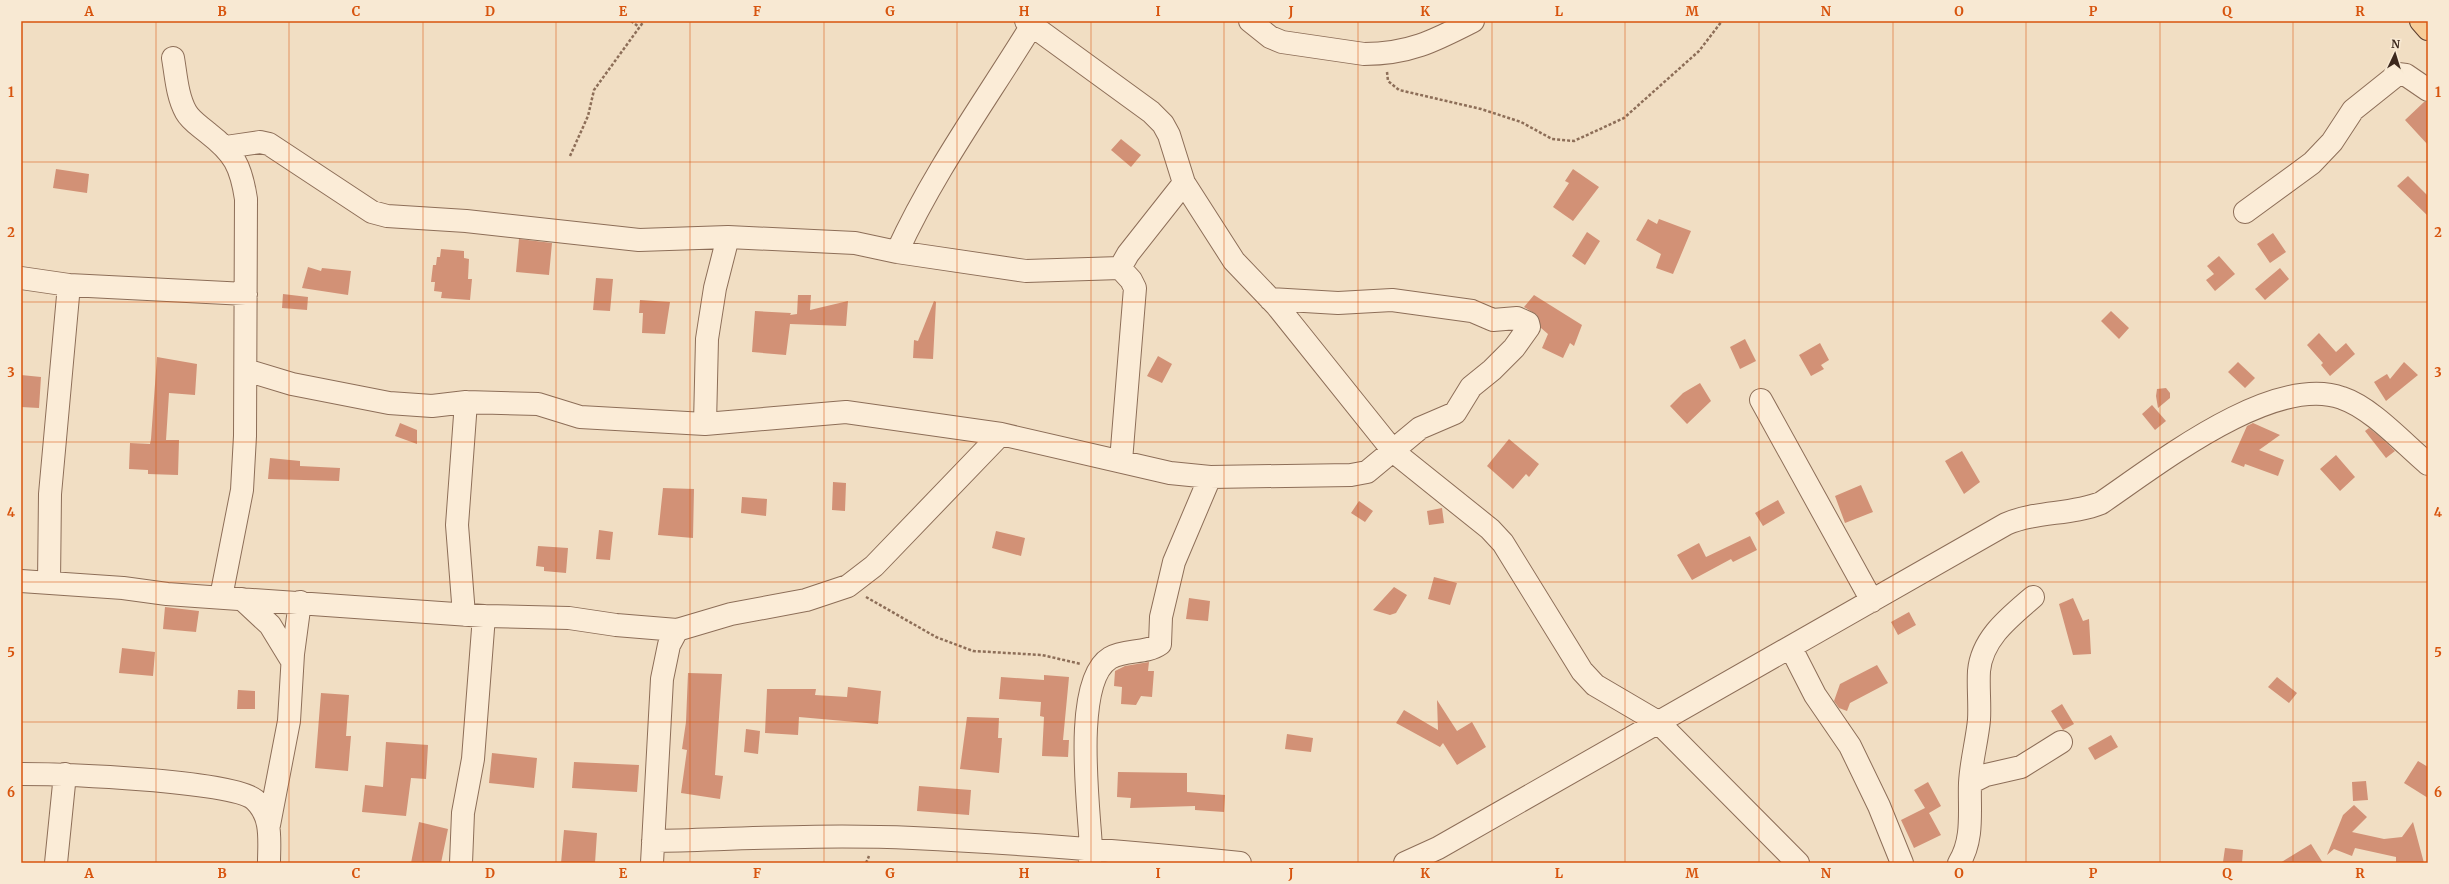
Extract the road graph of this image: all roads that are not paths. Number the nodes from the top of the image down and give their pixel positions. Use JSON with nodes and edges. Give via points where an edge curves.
{"nodes":[{"id":1,"x":1250,"y":21,"type":"edge"},
{"id":2,"x":1473,"y":21,"type":"edge"},
{"id":3,"x":2421,"y":21,"type":"edge"},
{"id":4,"x":1029,"y":23,"type":"edge"},
{"id":5,"x":2428,"y":29,"type":"edge"},
{"id":6,"x":173,"y":58,"type":"dead end"},
{"id":7,"x":2428,"y":90,"type":"edge"},
{"id":8,"x":226,"y":147,"type":"junction"},
{"id":9,"x":1184,"y":184,"type":"junction"},
{"id":10,"x":2245,"y":212,"type":"dead end"},
{"id":11,"x":728,"y":238,"type":"junction"},
{"id":12,"x":897,"y":252,"type":"junction"},
{"id":13,"x":1120,"y":268,"type":"junction"},
{"id":14,"x":21,"y":278,"type":"edge"},
{"id":15,"x":69,"y":284,"type":"junction"},
{"id":16,"x":246,"y":294,"type":"junction"},
{"id":17,"x":1270,"y":299,"type":"junction"},
{"id":18,"x":246,"y":370,"type":"junction"},
{"id":19,"x":1761,"y":400,"type":"dead end"},
{"id":20,"x":466,"y":402,"type":"junction"},
{"id":21,"x":705,"y":424,"type":"junction"},
{"id":22,"x":1001,"y":434,"type":"junction"},
{"id":23,"x":1394,"y":452,"type":"junction"},
{"id":24,"x":1121,"y":461,"type":"junction"},
{"id":25,"x":2428,"y":464,"type":"edge"},
{"id":26,"x":1210,"y":477,"type":"junction"},
{"id":27,"x":21,"y":581,"type":"edge"},
{"id":28,"x":49,"y":582,"type":"junction"},
{"id":29,"x":2033,"y":597,"type":"dead end"},
{"id":30,"x":232,"y":598,"type":"junction"},
{"id":31,"x":1872,"y":601,"type":"junction"},
{"id":32,"x":300,"y":602,"type":"junction"},
{"id":33,"x":474,"y":615,"type":"junction"},
{"id":34,"x":677,"y":630,"type":"junction"},
{"id":35,"x":1791,"y":648,"type":"junction"},
{"id":36,"x":292,"y":662,"type":"junction"},
{"id":37,"x":1658,"y":722,"type":"junction"},
{"id":38,"x":2061,"y":742,"type":"dead end"},
{"id":39,"x":21,"y":774,"type":"edge"},
{"id":40,"x":65,"y":774,"type":"junction"},
{"id":41,"x":1970,"y":783,"type":"junction"},
{"id":42,"x":269,"y":825,"type":"junction"},
{"id":43,"x":653,"y":841,"type":"junction"},
{"id":44,"x":1090,"y":855,"type":"edge"},
{"id":45,"x":56,"y":863,"type":"edge"},
{"id":46,"x":269,"y":863,"type":"edge"},
{"id":47,"x":461,"y":863,"type":"edge"},
{"id":48,"x":652,"y":863,"type":"edge"},
{"id":49,"x":1240,"y":863,"type":"edge"},
{"id":50,"x":1405,"y":863,"type":"edge"},
{"id":51,"x":1798,"y":863,"type":"edge"},
{"id":52,"x":1902,"y":863,"type":"edge"},
{"id":53,"x":1959,"y":863,"type":"edge"}],
"edges":[{"from":1,"to":2,"type":"street","via":[[1270,37],[1282,42],[1364,54],[1396,53],[1444,36]]},
{"from":3,"to":5,"type":"main road"},
{"from":4,"to":9,"type":"street","via":[[1159,120],[1169,135]]},
{"from":4,"to":12,"type":"street","via":[[949,152]]},
{"from":6,"to":8,"type":"street","via":[[185,111],[192,120]]},
{"from":7,"to":10,"type":"street","via":[[2406,74],[2398,74],[2353,110],[2332,142],[2312,163]]},
{"from":8,"to":11,"type":"street","via":[[260,142],[269,144],[366,208],[387,216],[466,221],[639,240]]},
{"from":8,"to":16,"type":"street","via":[[238,164],[246,199]]},
{"from":9,"to":13,"type":"street","via":[[1128,254]]},
{"from":9,"to":17,"type":"street","via":[[1234,261]]},
{"from":11,"to":12,"type":"street","via":[[855,243]]},
{"from":11,"to":21,"type":"street","via":[[715,288],[707,339]]},
{"from":12,"to":13,"type":"street","via":[[1026,271]]},
{"from":13,"to":24,"type":"street","via":[[1135,288]]},
{"from":14,"to":15,"type":"street"},
{"from":15,"to":16,"type":"street"},
{"from":15,"to":28,"type":"street","via":[[50,494]]},
{"from":16,"to":18,"type":"street"},
{"from":17,"to":23,"type":"street"},
{"from":17,"to":23,"type":"street","via":[[1338,302],[1392,300],[1472,311],[1493,320],[1517,318],[1528,323],[1528,328],[1514,348],[1484,378],[1471,387],[1454,413],[1420,428]]},
{"from":18,"to":20,"type":"street","via":[[292,384],[389,403],[432,406]]},
{"from":18,"to":30,"type":"street","via":[[242,490]]},
{"from":19,"to":31,"type":"street"},
{"from":20,"to":21,"type":"street","via":[[538,404],[580,417]]},
{"from":20,"to":33,"type":"street","via":[[457,551]]},
{"from":21,"to":22,"type":"street","via":[[846,412]]},
{"from":22,"to":24,"type":"street"},
{"from":22,"to":34,"type":"street","via":[[874,566],[848,586],[806,600],[731,614]]},
{"from":23,"to":26,"type":"street","via":[[1359,475]]},
{"from":23,"to":37,"type":"street","via":[[1490,529],[1503,543],[1582,671],[1595,685]]},
{"from":24,"to":26,"type":"street","via":[[1170,473]]},
{"from":25,"to":31,"type":"street","via":[[2356,404],[2340,397],[2300,393],[2272,401],[2201,435],[2101,503],[2089,508],[2015,520]]},
{"from":26,"to":44,"type":"street","via":[[1174,562],[1161,617],[1160,644],[1110,657],[1099,668],[1090,688],[1086,729]]},
{"from":27,"to":28,"type":"street"},
{"from":28,"to":30,"type":"street"},
{"from":29,"to":41,"type":"street","via":[[1996,631],[1987,644],[1979,669],[1979,720]]},
{"from":30,"to":32,"type":"street"},
{"from":30,"to":36,"type":"street","via":[[270,625]]},
{"from":31,"to":35,"type":"street"},
{"from":32,"to":33,"type":"street"},
{"from":32,"to":36,"type":"street"},
{"from":33,"to":34,"type":"street","via":[[569,618],[616,626]]},
{"from":33,"to":47,"type":"street","via":[[473,760],[463,813]]},
{"from":34,"to":43,"type":"street","via":[[669,645],[662,679]]},
{"from":35,"to":37,"type":"street"},
{"from":35,"to":52,"type":"street","via":[[1815,696],[1850,746],[1879,806]]},
{"from":36,"to":42,"type":"street","via":[[289,721]]},
{"from":37,"to":50,"type":"street","via":[[1438,848]]},
{"from":37,"to":51,"type":"street"},
{"from":38,"to":41,"type":"street","via":[[2021,767],[1990,774]]},
{"from":39,"to":40,"type":"street"},
{"from":40,"to":42,"type":"street","via":[[212,786],[244,794],[260,805]]},
{"from":40,"to":45,"type":"street"},
{"from":41,"to":53,"type":"street","via":[[1971,816],[1967,842]]},
{"from":42,"to":46,"type":"street"},
{"from":43,"to":44,"type":"street","via":[[913,838]]},
{"from":43,"to":48,"type":"street"},
{"from":44,"to":49,"type":"street"}]}
